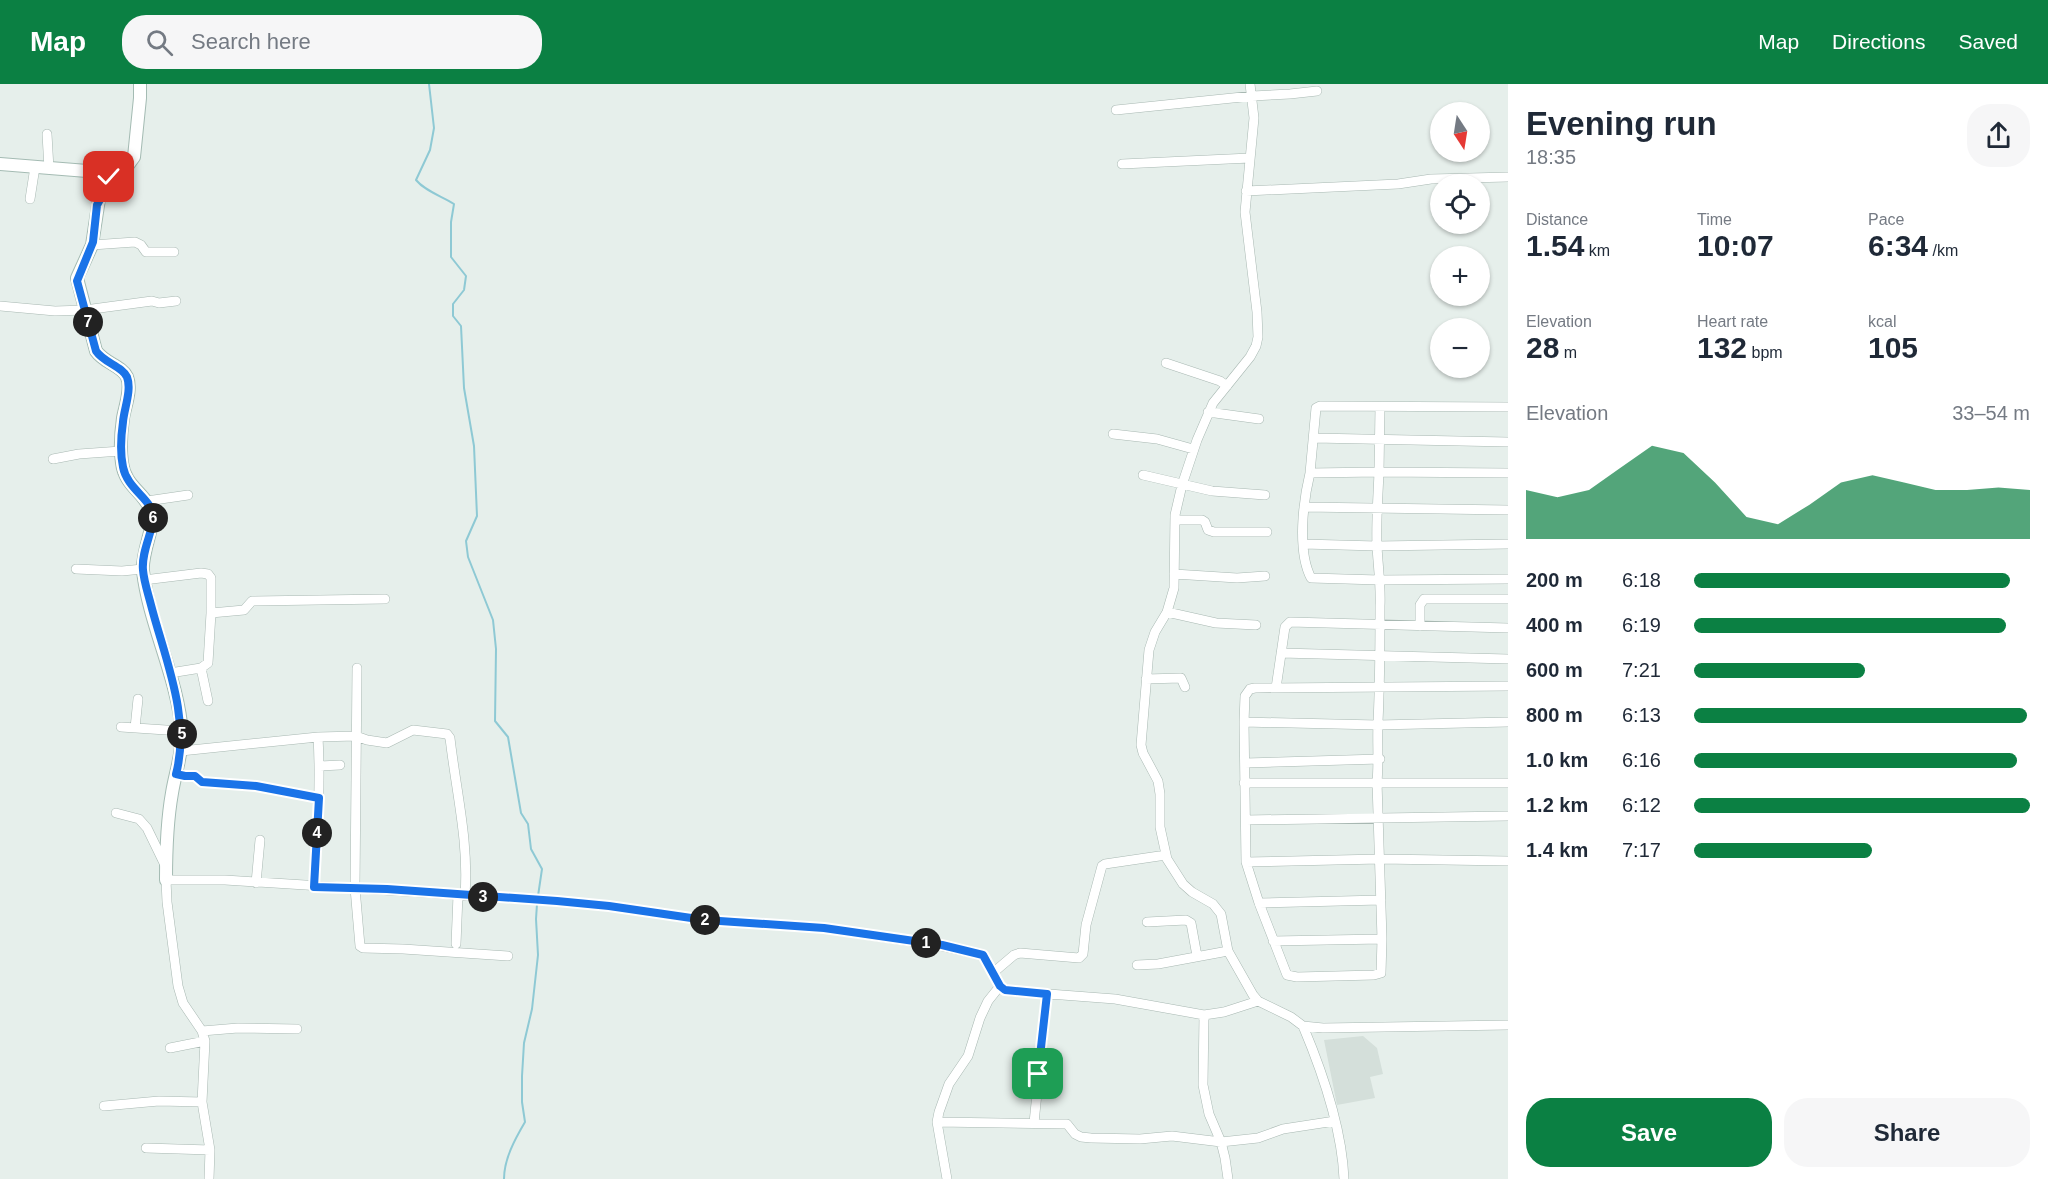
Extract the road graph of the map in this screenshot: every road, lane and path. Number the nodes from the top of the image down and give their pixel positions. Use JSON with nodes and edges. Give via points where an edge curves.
{"nodes":[{"id":1,"x":140,"y":84,"type":"edge"},
{"id":2,"x":1250,"y":84,"type":"edge"},
{"id":3,"x":1317,"y":91,"type":"dead end"},
{"id":4,"x":1251,"y":96,"type":"junction"},
{"id":5,"x":1116,"y":110,"type":"dead end"},
{"id":6,"x":46,"y":134,"type":"dead end"},
{"id":7,"x":1250,"y":158,"type":"junction"},
{"id":8,"x":0,"y":164,"type":"edge"},
{"id":9,"x":1122,"y":164,"type":"dead end"},
{"id":10,"x":35,"y":167,"type":"junction"},
{"id":11,"x":49,"y":169,"type":"junction"},
{"id":12,"x":1508,"y":177,"type":"edge"},
{"id":13,"x":110,"y":178,"type":"junction"},
{"id":14,"x":1246,"y":191,"type":"junction"},
{"id":15,"x":30,"y":199,"type":"dead end"},
{"id":16,"x":92,"y":245,"type":"junction"},
{"id":17,"x":174,"y":252,"type":"dead end"},
{"id":18,"x":176,"y":301,"type":"dead end"},
{"id":19,"x":0,"y":306,"type":"edge"},
{"id":20,"x":85,"y":310,"type":"junction"},
{"id":21,"x":1166,"y":363,"type":"dead end"},
{"id":22,"x":1224,"y":383,"type":"junction"},
{"id":23,"x":1380,"y":407,"type":"junction"},
{"id":24,"x":1508,"y":407,"type":"edge"},
{"id":25,"x":1208,"y":412,"type":"junction"},
{"id":26,"x":1259,"y":420,"type":"dead end"},
{"id":27,"x":1113,"y":434,"type":"dead end"},
{"id":28,"x":1314,"y":438,"type":"junction"},
{"id":29,"x":1379,"y":439,"type":"junction"},
{"id":30,"x":1508,"y":442,"type":"edge"},
{"id":31,"x":1188,"y":447,"type":"junction"},
{"id":32,"x":121,"y":451,"type":"junction"},
{"id":33,"x":53,"y":459,"type":"dead end"},
{"id":34,"x":1379,"y":472,"type":"junction"},
{"id":35,"x":1310,"y":473,"type":"junction"},
{"id":36,"x":1508,"y":473,"type":"edge"},
{"id":37,"x":1143,"y":475,"type":"dead end"},
{"id":38,"x":1177,"y":483,"type":"junction"},
{"id":39,"x":188,"y":495,"type":"dead end"},
{"id":40,"x":1265,"y":495,"type":"dead end"},
{"id":41,"x":147,"y":501,"type":"junction"},
{"id":42,"x":1304,"y":507,"type":"junction"},
{"id":43,"x":1378,"y":508,"type":"junction"},
{"id":44,"x":1508,"y":510,"type":"edge"},
{"id":45,"x":1175,"y":520,"type":"junction"},
{"id":46,"x":1267,"y":532,"type":"dead end"},
{"id":47,"x":1303,"y":544,"type":"junction"},
{"id":48,"x":1508,"y":544,"type":"edge"},
{"id":49,"x":1377,"y":546,"type":"junction"},
{"id":50,"x":76,"y":569,"type":"dead end"},
{"id":51,"x":1174,"y":574,"type":"junction"},
{"id":52,"x":144,"y":575,"type":"junction"},
{"id":53,"x":1265,"y":576,"type":"dead end"},
{"id":54,"x":1508,"y":579,"type":"edge"},
{"id":55,"x":1379,"y":580,"type":"junction"},
{"id":56,"x":385,"y":599,"type":"dead end"},
{"id":57,"x":1508,"y":599,"type":"edge"},
{"id":58,"x":1167,"y":612,"type":"junction"},
{"id":59,"x":211,"y":613,"type":"junction"},
{"id":60,"x":1380,"y":624,"type":"junction"},
{"id":61,"x":1257,"y":625,"type":"dead end"},
{"id":62,"x":1420,"y":626,"type":"junction"},
{"id":63,"x":1508,"y":628,"type":"edge"},
{"id":64,"x":1281,"y":653,"type":"junction"},
{"id":65,"x":1379,"y":655,"type":"junction"},
{"id":66,"x":1508,"y":659,"type":"edge"},
{"id":67,"x":201,"y":668,"type":"junction"},
{"id":68,"x":357,"y":668,"type":"dead end"},
{"id":69,"x":170,"y":673,"type":"junction"},
{"id":70,"x":1146,"y":679,"type":"junction"},
{"id":71,"x":1508,"y":686,"type":"edge"},
{"id":72,"x":1185,"y":687,"type":"dead end"},
{"id":73,"x":1276,"y":688,"type":"junction"},
{"id":74,"x":1380,"y":688,"type":"junction"},
{"id":75,"x":138,"y":699,"type":"dead end"},
{"id":76,"x":208,"y":701,"type":"dead end"},
{"id":77,"x":1244,"y":722,"type":"junction"},
{"id":78,"x":1508,"y":722,"type":"edge"},
{"id":79,"x":121,"y":727,"type":"dead end"},
{"id":80,"x":135,"y":728,"type":"junction"},
{"id":81,"x":1378,"y":728,"type":"junction"},
{"id":82,"x":1508,"y":728,"type":"edge"},
{"id":83,"x":181,"y":731,"type":"junction"},
{"id":84,"x":356,"y":736,"type":"junction"},
{"id":85,"x":318,"y":737,"type":"junction"},
{"id":86,"x":181,"y":750,"type":"junction"},
{"id":87,"x":1380,"y":759,"type":"junction"},
{"id":88,"x":1245,"y":763,"type":"junction"},
{"id":89,"x":340,"y":765,"type":"dead end"},
{"id":90,"x":320,"y":766,"type":"junction"},
{"id":91,"x":176,"y":774,"type":"junction"},
{"id":92,"x":1377,"y":782,"type":"junction"},
{"id":93,"x":1244,"y":783,"type":"junction"},
{"id":94,"x":1508,"y":783,"type":"edge"},
{"id":95,"x":319,"y":798,"type":"junction"},
{"id":96,"x":116,"y":813,"type":"dead end"},
{"id":97,"x":1508,"y":816,"type":"edge"},
{"id":98,"x":1379,"y":819,"type":"junction"},
{"id":99,"x":1246,"y":820,"type":"junction"},
{"id":100,"x":260,"y":840,"type":"dead end"},
{"id":101,"x":1166,"y":855,"type":"junction"},
{"id":102,"x":1380,"y":860,"type":"junction"},
{"id":103,"x":1508,"y":861,"type":"edge"},
{"id":104,"x":1246,"y":862,"type":"junction"},
{"id":105,"x":166,"y":874,"type":"junction"},
{"id":106,"x":256,"y":883,"type":"junction"},
{"id":107,"x":314,"y":887,"type":"junction"},
{"id":108,"x":355,"y":888,"type":"junction"},
{"id":109,"x":461,"y":895,"type":"junction"},
{"id":110,"x":1382,"y":900,"type":"junction"},
{"id":111,"x":1259,"y":903,"type":"junction"},
{"id":112,"x":1147,"y":922,"type":"dead end"},
{"id":113,"x":1382,"y":939,"type":"junction"},
{"id":114,"x":1273,"y":941,"type":"junction"},
{"id":115,"x":456,"y":944,"type":"dead end"},
{"id":116,"x":1228,"y":951,"type":"junction"},
{"id":117,"x":508,"y":956,"type":"dead end"},
{"id":118,"x":1197,"y":956,"type":"junction"},
{"id":119,"x":1137,"y":965,"type":"dead end"},
{"id":120,"x":994,"y":972,"type":"junction"},
{"id":121,"x":1000,"y":986,"type":"junction"},
{"id":122,"x":1047,"y":994,"type":"junction"},
{"id":123,"x":1258,"y":1001,"type":"junction"},
{"id":124,"x":1204,"y":1015,"type":"junction"},
{"id":125,"x":1508,"y":1025,"type":"edge"},
{"id":126,"x":1304,"y":1026,"type":"junction"},
{"id":127,"x":297,"y":1029,"type":"dead end"},
{"id":128,"x":201,"y":1031,"type":"junction"},
{"id":129,"x":202,"y":1041,"type":"junction"},
{"id":130,"x":171,"y":1048,"type":"dead end"},
{"id":131,"x":202,"y":1102,"type":"junction"},
{"id":132,"x":104,"y":1106,"type":"dead end"},
{"id":133,"x":1335,"y":1121,"type":"junction"},
{"id":134,"x":937,"y":1122,"type":"junction"},
{"id":135,"x":1034,"y":1123,"type":"junction"},
{"id":136,"x":1221,"y":1142,"type":"junction"},
{"id":137,"x":146,"y":1148,"type":"dead end"},
{"id":138,"x":210,"y":1150,"type":"junction"},
{"id":139,"x":209,"y":1179,"type":"edge"},
{"id":140,"x":947,"y":1179,"type":"edge"},
{"id":141,"x":1228,"y":1179,"type":"edge"},
{"id":142,"x":1344,"y":1179,"type":"edge"}],
"edges":[{"from":1,"to":13,"type":"street","via":[[134,157],[126,168]]},
{"from":2,"to":4,"type":"street"},
{"from":3,"to":4,"type":"street"},
{"from":4,"to":5,"type":"street"},
{"from":4,"to":7,"type":"street","via":[[1254,118]]},
{"from":6,"to":11,"type":"street"},
{"from":7,"to":9,"type":"street"},
{"from":7,"to":14,"type":"street"},
{"from":8,"to":10,"type":"street"},
{"from":10,"to":11,"type":"street"},
{"from":10,"to":15,"type":"street"},
{"from":11,"to":13,"type":"street","via":[[87,171]]},
{"from":12,"to":14,"type":"street"},
{"from":13,"to":16,"type":"street","via":[[97,205]]},
{"from":14,"to":22,"type":"street","via":[[1258,337],[1250,357]]},
{"from":16,"to":17,"type":"street","via":[[135,242],[146,252]]},
{"from":16,"to":20,"type":"street","via":[[77,278]]},
{"from":18,"to":20,"type":"street"},
{"from":19,"to":20,"type":"street"},
{"from":20,"to":32,"type":"street","via":[[98,355],[122,371],[128,380]]},
{"from":21,"to":22,"type":"street"},
{"from":22,"to":25,"type":"street"},
{"from":23,"to":24,"type":"street"},
{"from":23,"to":28,"type":"street","via":[[1320,406],[1314,412]]},
{"from":23,"to":29,"type":"street"},
{"from":25,"to":26,"type":"street"},
{"from":25,"to":31,"type":"street"},
{"from":27,"to":31,"type":"street"},
{"from":28,"to":29,"type":"street"},
{"from":28,"to":35,"type":"street"},
{"from":29,"to":30,"type":"street"},
{"from":29,"to":34,"type":"street"},
{"from":31,"to":38,"type":"street"},
{"from":32,"to":33,"type":"street"},
{"from":32,"to":41,"type":"street","via":[[127,481]]},
{"from":34,"to":35,"type":"street"},
{"from":34,"to":36,"type":"street"},
{"from":34,"to":43,"type":"street"},
{"from":35,"to":42,"type":"street"},
{"from":37,"to":38,"type":"street"},
{"from":38,"to":40,"type":"street"},
{"from":38,"to":45,"type":"street"},
{"from":39,"to":41,"type":"street"},
{"from":41,"to":52,"type":"street","via":[[153,517]]},
{"from":42,"to":43,"type":"street"},
{"from":42,"to":47,"type":"street"},
{"from":43,"to":44,"type":"street"},
{"from":43,"to":49,"type":"street"},
{"from":45,"to":46,"type":"street","via":[[1202,520],[1214,532]]},
{"from":45,"to":51,"type":"street"},
{"from":47,"to":49,"type":"street"},
{"from":47,"to":55,"type":"street","via":[[1311,578]]},
{"from":48,"to":49,"type":"street"},
{"from":49,"to":55,"type":"street"},
{"from":50,"to":52,"type":"street"},
{"from":51,"to":53,"type":"street"},
{"from":51,"to":58,"type":"street"},
{"from":52,"to":59,"type":"street","via":[[206,573],[211,578]]},
{"from":52,"to":69,"type":"street"},
{"from":54,"to":55,"type":"street"},
{"from":55,"to":60,"type":"street"},
{"from":56,"to":59,"type":"street","via":[[252,601],[244,610]]},
{"from":57,"to":62,"type":"street","via":[[1424,599],[1420,605]]},
{"from":58,"to":61,"type":"street","via":[[1216,623]]},
{"from":58,"to":70,"type":"street","via":[[1151,643]]},
{"from":59,"to":67,"type":"street","via":[[209,658]]},
{"from":60,"to":62,"type":"street"},
{"from":60,"to":64,"type":"street","via":[[1290,622],[1285,627]]},
{"from":60,"to":65,"type":"street"},
{"from":62,"to":63,"type":"street"},
{"from":64,"to":65,"type":"street"},
{"from":64,"to":73,"type":"street"},
{"from":65,"to":66,"type":"street"},
{"from":65,"to":74,"type":"street"},
{"from":67,"to":69,"type":"street"},
{"from":67,"to":76,"type":"street"},
{"from":68,"to":84,"type":"street"},
{"from":69,"to":83,"type":"street"},
{"from":70,"to":72,"type":"street","via":[[1181,678]]},
{"from":70,"to":101,"type":"street","via":[[1141,745],[1158,781]]},
{"from":71,"to":74,"type":"street"},
{"from":73,"to":74,"type":"street"},
{"from":73,"to":77,"type":"street","via":[[1255,688],[1246,693]]},
{"from":74,"to":81,"type":"street"},
{"from":75,"to":80,"type":"street"},
{"from":77,"to":81,"type":"street"},
{"from":77,"to":88,"type":"street"},
{"from":78,"to":81,"type":"street"},
{"from":79,"to":80,"type":"street"},
{"from":80,"to":83,"type":"street"},
{"from":81,"to":82,"type":"street"},
{"from":81,"to":87,"type":"street"},
{"from":83,"to":86,"type":"street"},
{"from":84,"to":85,"type":"street"},
{"from":84,"to":108,"type":"street"},
{"from":84,"to":109,"type":"street","via":[[387,743],[413,730],[449,735],[466,846]]},
{"from":85,"to":86,"type":"street"},
{"from":85,"to":90,"type":"street"},
{"from":86,"to":91,"type":"street"},
{"from":87,"to":88,"type":"street"},
{"from":87,"to":92,"type":"street"},
{"from":88,"to":93,"type":"street"},
{"from":89,"to":90,"type":"street"},
{"from":90,"to":95,"type":"street"},
{"from":91,"to":95,"type":"street","via":[[195,776],[202,782],[256,786]]},
{"from":91,"to":105,"type":"street"},
{"from":92,"to":93,"type":"street"},
{"from":92,"to":94,"type":"street"},
{"from":92,"to":98,"type":"street"},
{"from":93,"to":99,"type":"street"},
{"from":95,"to":107,"type":"street"},
{"from":96,"to":105,"type":"street","via":[[139,819],[147,828]]},
{"from":97,"to":98,"type":"street"},
{"from":98,"to":99,"type":"street"},
{"from":98,"to":102,"type":"street"},
{"from":99,"to":104,"type":"street"},
{"from":100,"to":106,"type":"street"},
{"from":101,"to":116,"type":"street","via":[[1183,884],[1221,914]]},
{"from":101,"to":120,"type":"street","via":[[1102,866],[1079,958],[1020,953]]},
{"from":102,"to":103,"type":"street"},
{"from":102,"to":104,"type":"street"},
{"from":102,"to":110,"type":"street"},
{"from":104,"to":111,"type":"street"},
{"from":105,"to":106,"type":"street"},
{"from":105,"to":128,"type":"street","via":[[178,986],[183,1003]]},
{"from":106,"to":107,"type":"street"},
{"from":107,"to":108,"type":"street"},
{"from":108,"to":109,"type":"street"},
{"from":108,"to":117,"type":"street","via":[[362,948]]},
{"from":109,"to":115,"type":"street"},
{"from":109,"to":120,"type":"street","via":[[824,928],[942,945],[979,953]]},
{"from":110,"to":111,"type":"street"},
{"from":110,"to":113,"type":"street"},
{"from":111,"to":114,"type":"street"},
{"from":112,"to":118,"type":"street","via":[[1191,923]]},
{"from":113,"to":114,"type":"street"},
{"from":113,"to":114,"type":"street","via":[[1382,969],[1378,975],[1297,977],[1285,971]]},
{"from":116,"to":118,"type":"street"},
{"from":116,"to":123,"type":"street"},
{"from":118,"to":119,"type":"street"},
{"from":120,"to":121,"type":"street"},
{"from":121,"to":122,"type":"street","via":[[1009,991]]},
{"from":121,"to":134,"type":"street","via":[[980,1018],[968,1056],[949,1084]]},
{"from":122,"to":124,"type":"street","via":[[1115,999]]},
{"from":122,"to":135,"type":"street"},
{"from":123,"to":124,"type":"street"},
{"from":123,"to":126,"type":"street"},
{"from":124,"to":136,"type":"street","via":[[1203,1085],[1211,1121]]},
{"from":125,"to":126,"type":"street"},
{"from":126,"to":133,"type":"street"},
{"from":127,"to":128,"type":"street"},
{"from":128,"to":129,"type":"street"},
{"from":129,"to":130,"type":"street"},
{"from":129,"to":131,"type":"street"},
{"from":131,"to":132,"type":"street"},
{"from":131,"to":138,"type":"street"},
{"from":133,"to":136,"type":"street"},
{"from":133,"to":142,"type":"street"},
{"from":134,"to":135,"type":"street"},
{"from":134,"to":140,"type":"street"},
{"from":135,"to":136,"type":"street","via":[[1067,1124],[1081,1137],[1172,1136]]},
{"from":136,"to":141,"type":"street"},
{"from":137,"to":138,"type":"street"},
{"from":138,"to":139,"type":"street"}]}
